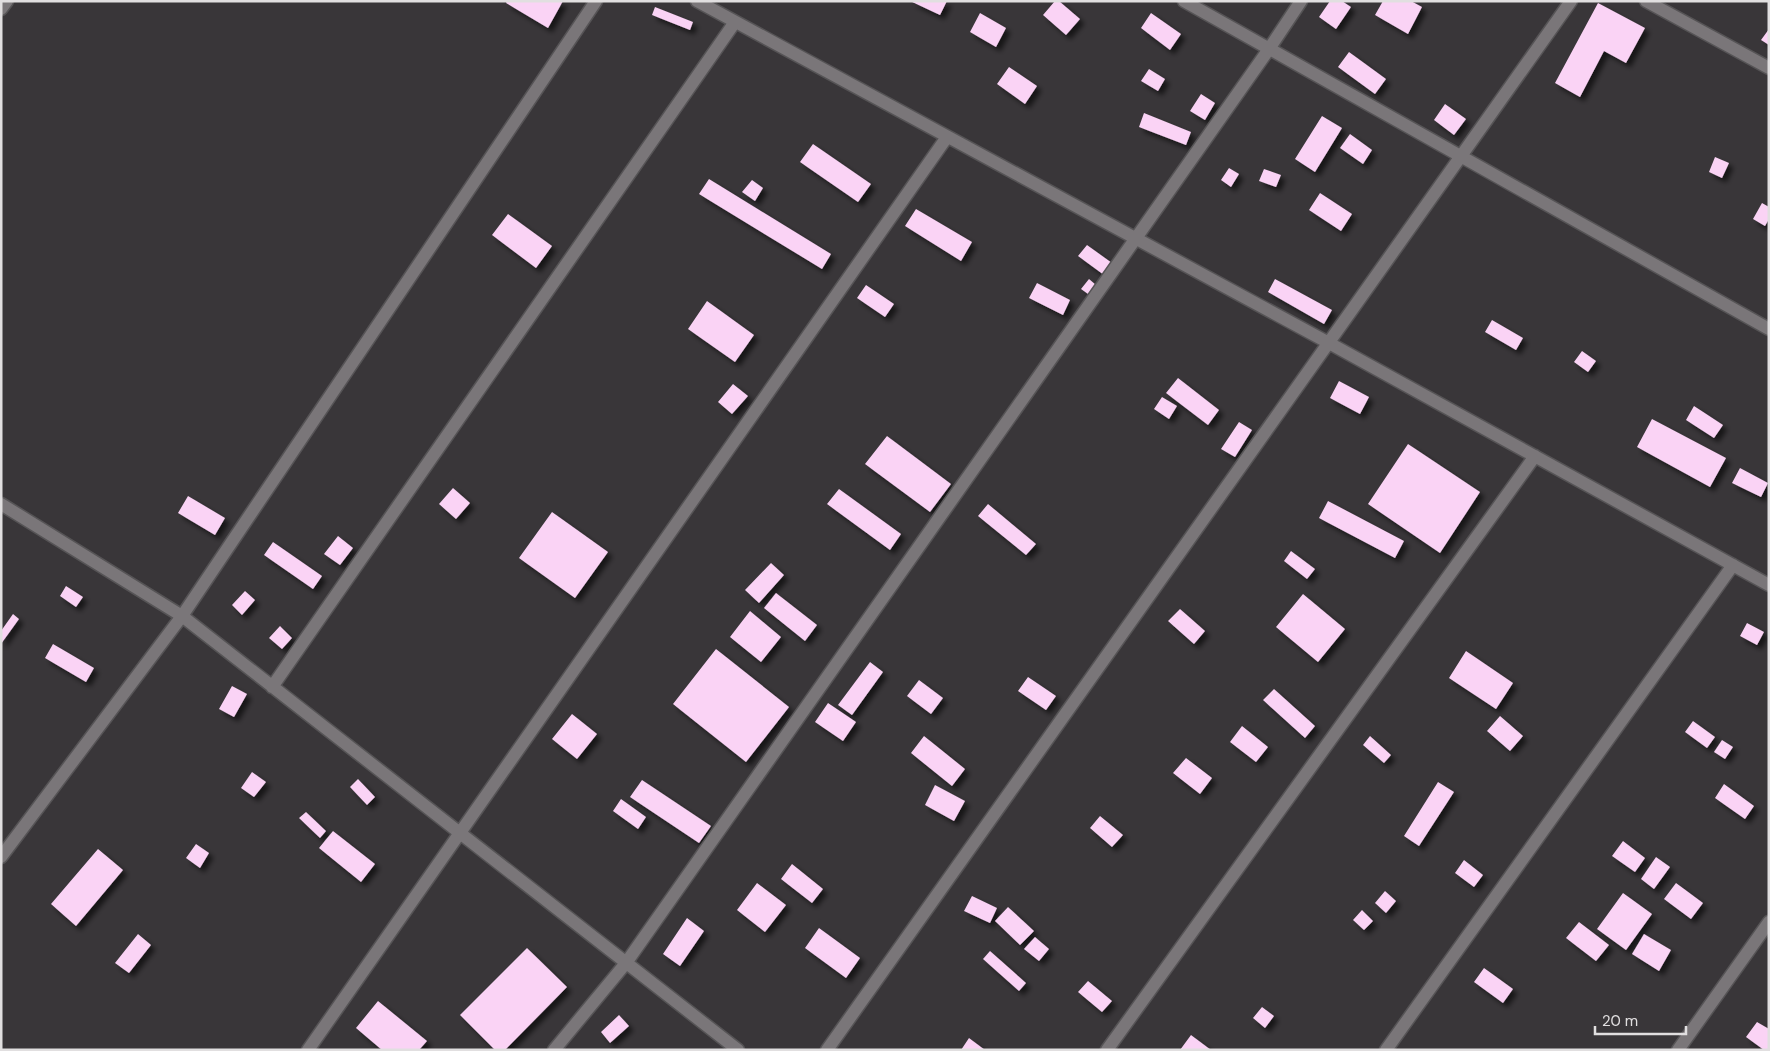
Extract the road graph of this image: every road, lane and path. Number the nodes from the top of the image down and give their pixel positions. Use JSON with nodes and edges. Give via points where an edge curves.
{"nodes":[{"id":1,"x":7,"y":1,"type":"edge"},
{"id":2,"x":596,"y":1,"type":"edge"},
{"id":3,"x":697,"y":1,"type":"edge"},
{"id":4,"x":1184,"y":1,"type":"edge"},
{"id":5,"x":1301,"y":1,"type":"edge"},
{"id":6,"x":1571,"y":1,"type":"edge"},
{"id":7,"x":1646,"y":1,"type":"edge"},
{"id":8,"x":1,"y":9,"type":"edge"},
{"id":9,"x":735,"y":22,"type":"junction"},
{"id":10,"x":1269,"y":49,"type":"junction"},
{"id":11,"x":1769,"y":68,"type":"edge"},
{"id":12,"x":947,"y":137,"type":"junction"},
{"id":13,"x":1460,"y":157,"type":"junction"},
{"id":14,"x":1136,"y":239,"type":"junction"},
{"id":15,"x":1769,"y":329,"type":"edge"},
{"id":16,"x":1328,"y":343,"type":"junction"},
{"id":17,"x":1535,"y":456,"type":"junction"},
{"id":18,"x":1,"y":504,"type":"edge"},
{"id":19,"x":1734,"y":565,"type":"junction"},
{"id":20,"x":1769,"y":584,"type":"edge"},
{"id":21,"x":182,"y":616,"type":"junction"},
{"id":22,"x":272,"y":687,"type":"junction"},
{"id":23,"x":460,"y":832,"type":"junction"},
{"id":24,"x":1,"y":857,"type":"edge"},
{"id":25,"x":1769,"y":922,"type":"edge"},
{"id":26,"x":626,"y":963,"type":"junction"},
{"id":27,"x":308,"y":1050,"type":"edge"},
{"id":28,"x":554,"y":1050,"type":"edge"},
{"id":29,"x":738,"y":1050,"type":"edge"},
{"id":30,"x":827,"y":1050,"type":"edge"},
{"id":31,"x":1107,"y":1050,"type":"edge"},
{"id":32,"x":1386,"y":1050,"type":"edge"},
{"id":33,"x":1678,"y":1050,"type":"edge"}],
"edges":[{"from":1,"to":8,"type":"street"},
{"from":2,"to":21,"type":"street"},
{"from":3,"to":9,"type":"street"},
{"from":4,"to":10,"type":"street"},
{"from":5,"to":10,"type":"street"},
{"from":6,"to":13,"type":"street"},
{"from":7,"to":11,"type":"street"},
{"from":9,"to":12,"type":"street"},
{"from":9,"to":22,"type":"street"},
{"from":10,"to":13,"type":"street"},
{"from":10,"to":14,"type":"street"},
{"from":12,"to":14,"type":"street"},
{"from":12,"to":23,"type":"street"},
{"from":13,"to":15,"type":"street"},
{"from":13,"to":16,"type":"street"},
{"from":14,"to":16,"type":"street"},
{"from":14,"to":26,"type":"street"},
{"from":16,"to":17,"type":"street"},
{"from":16,"to":30,"type":"street"},
{"from":17,"to":19,"type":"street"},
{"from":17,"to":31,"type":"street"},
{"from":18,"to":21,"type":"street"},
{"from":19,"to":20,"type":"street"},
{"from":19,"to":32,"type":"street"},
{"from":21,"to":22,"type":"street"},
{"from":21,"to":24,"type":"street"},
{"from":22,"to":23,"type":"street"},
{"from":23,"to":26,"type":"street"},
{"from":23,"to":27,"type":"street"},
{"from":25,"to":33,"type":"street"},
{"from":26,"to":28,"type":"street"},
{"from":26,"to":29,"type":"street"}]}
